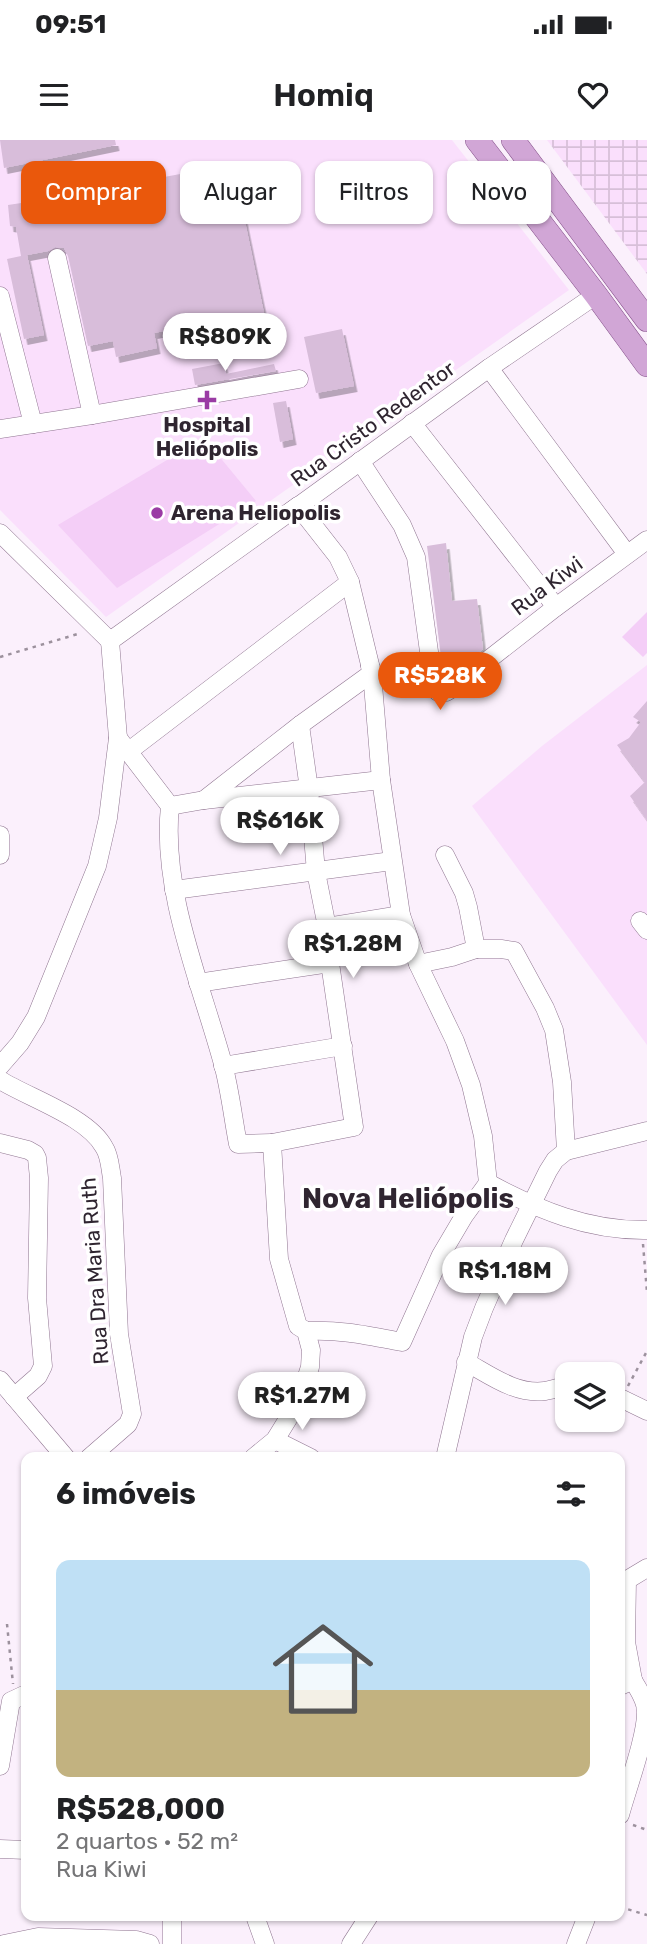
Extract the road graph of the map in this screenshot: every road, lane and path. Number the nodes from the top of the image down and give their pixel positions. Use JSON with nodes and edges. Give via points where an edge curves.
{"nodes":[{"id":1,"x":477,"y":140,"type":"edge"},
{"id":2,"x":513,"y":140,"type":"edge"},
{"id":3,"x":57,"y":258,"type":"dead end"},
{"id":4,"x":596,"y":295,"type":"junction"},
{"id":5,"x":0,"y":296,"type":"edge"},
{"id":6,"x":647,"y":320,"type":"edge"},
{"id":7,"x":647,"y":365,"type":"edge"},
{"id":8,"x":489,"y":368,"type":"junction"},
{"id":9,"x":299,"y":379,"type":"dead end"},
{"id":10,"x":92,"y":415,"type":"junction"},
{"id":11,"x":412,"y":423,"type":"junction"},
{"id":12,"x":33,"y":424,"type":"junction"},
{"id":13,"x":0,"y":429,"type":"edge"},
{"id":14,"x":360,"y":461,"type":"junction"},
{"id":15,"x":298,"y":506,"type":"junction"},
{"id":16,"x":0,"y":533,"type":"edge"},
{"id":17,"x":647,"y":540,"type":"edge"},
{"id":18,"x":627,"y":554,"type":"junction"},
{"id":19,"x":350,"y":582,"type":"junction"},
{"id":20,"x":556,"y":607,"type":"junction"},
{"id":21,"x":97,"y":628,"type":"junction"},
{"id":22,"x":110,"y":641,"type":"junction"},
{"id":23,"x":0,"y":657,"type":"edge"},
{"id":24,"x":372,"y":673,"type":"junction"},
{"id":25,"x":300,"y":725,"type":"junction"},
{"id":26,"x":123,"y":744,"type":"junction"},
{"id":27,"x":381,"y":780,"type":"junction"},
{"id":28,"x":309,"y":789,"type":"junction"},
{"id":29,"x":204,"y":800,"type":"junction"},
{"id":30,"x":170,"y":806,"type":"junction"},
{"id":31,"x":0,"y":835,"type":"edge"},
{"id":32,"x":0,"y":855,"type":"edge"},
{"id":33,"x":445,"y":855,"type":"dead end"},
{"id":34,"x":392,"y":861,"type":"junction"},
{"id":35,"x":316,"y":872,"type":"junction"},
{"id":36,"x":174,"y":890,"type":"junction"},
{"id":37,"x":401,"y":915,"type":"junction"},
{"id":38,"x":327,"y":927,"type":"junction"},
{"id":39,"x":476,"y":949,"type":"junction"},
{"id":40,"x":330,"y":963,"type":"junction"},
{"id":41,"x":418,"y":964,"type":"junction"},
{"id":42,"x":198,"y":983,"type":"junction"},
{"id":43,"x":343,"y":1046,"type":"junction"},
{"id":44,"x":0,"y":1066,"type":"edge"},
{"id":45,"x":223,"y":1066,"type":"junction"},
{"id":46,"x":0,"y":1080,"type":"edge"},
{"id":47,"x":647,"y":1131,"type":"edge"},
{"id":48,"x":0,"y":1143,"type":"edge"},
{"id":49,"x":272,"y":1143,"type":"junction"},
{"id":50,"x":566,"y":1151,"type":"junction"},
{"id":51,"x":488,"y":1183,"type":"junction"},
{"id":52,"x":530,"y":1205,"type":"junction"},
{"id":53,"x":644,"y":1230,"type":"edge"},
{"id":54,"x":647,"y":1292,"type":"edge"},
{"id":55,"x":302,"y":1328,"type":"junction"},
{"id":56,"x":647,"y":1351,"type":"edge"},
{"id":57,"x":466,"y":1362,"type":"junction"},
{"id":58,"x":0,"y":1380,"type":"edge"},
{"id":59,"x":625,"y":1384,"type":"edge"},
{"id":60,"x":555,"y":1388,"type":"edge"},
{"id":61,"x":14,"y":1397,"type":"junction"},
{"id":62,"x":625,"y":1400,"type":"edge"},
{"id":63,"x":647,"y":1411,"type":"edge"},
{"id":64,"x":275,"y":1440,"type":"junction"},
{"id":65,"x":61,"y":1452,"type":"edge"},
{"id":66,"x":96,"y":1452,"type":"edge"},
{"id":67,"x":260,"y":1452,"type":"edge"},
{"id":68,"x":299,"y":1452,"type":"edge"},
{"id":69,"x":446,"y":1452,"type":"edge"},
{"id":70,"x":647,"y":1568,"type":"edge"},
{"id":71,"x":625,"y":1578,"type":"edge"},
{"id":72,"x":7,"y":1624,"type":"dead end"},
{"id":73,"x":626,"y":1683,"type":"edge"},
{"id":74,"x":19,"y":1697,"type":"edge"},
{"id":75,"x":0,"y":1766,"type":"edge"},
{"id":76,"x":625,"y":1798,"type":"edge"},
{"id":77,"x":0,"y":1849,"type":"edge"},
{"id":78,"x":21,"y":1850,"type":"edge"},
{"id":79,"x":625,"y":1908,"type":"edge"},
{"id":80,"x":647,"y":1915,"type":"edge"},
{"id":81,"x":172,"y":1921,"type":"edge"},
{"id":82,"x":257,"y":1921,"type":"edge"},
{"id":83,"x":366,"y":1921,"type":"edge"},
{"id":84,"x":585,"y":1921,"type":"edge"},
{"id":85,"x":4,"y":1944,"type":"edge"},
{"id":86,"x":150,"y":1944,"type":"edge"},
{"id":87,"x":172,"y":1944,"type":"edge"},
{"id":88,"x":265,"y":1944,"type":"edge"},
{"id":89,"x":351,"y":1944,"type":"edge"},
{"id":90,"x":576,"y":1944,"type":"edge"}],
"edges":[{"from":1,"to":4,"type":"main road"},
{"from":2,"to":6,"type":"main road"},
{"from":3,"to":10,"type":"street"},
{"from":4,"to":7,"type":"main road"},
{"from":4,"to":8,"type":"street","name":"Rua Cristo Redentor"},
{"from":5,"to":12,"type":"street"},
{"from":8,"to":11,"type":"street","name":"Rua Cristo Redentor"},
{"from":8,"to":18,"type":"street"},
{"from":9,"to":10,"type":"street"},
{"from":10,"to":12,"type":"street"},
{"from":11,"to":14,"type":"street","name":"Rua Cristo Redentor"},
{"from":11,"to":20,"type":"street"},
{"from":12,"to":13,"type":"street"},
{"from":14,"to":15,"type":"street","name":"Rua Cristo Redentor"},
{"from":14,"to":20,"type":"street","name":"Rua Kiwi","via":[[402,525],[416,557],[438,692],[451,689]]},
{"from":15,"to":19,"type":"street","via":[[338,557]]},
{"from":15,"to":22,"type":"street","name":"Rua Cristo Redentor"},
{"from":16,"to":21,"type":"street"},
{"from":17,"to":18,"type":"street","name":"Rua Kiwi"},
{"from":18,"to":20,"type":"street","name":"Rua Kiwi"},
{"from":19,"to":24,"type":"street"},
{"from":19,"to":26,"type":"street"},
{"from":21,"to":22,"type":"street"},
{"from":21,"to":23,"type":"path"},
{"from":22,"to":26,"type":"street"},
{"from":24,"to":25,"type":"street"},
{"from":24,"to":27,"type":"street"},
{"from":25,"to":28,"type":"street"},
{"from":25,"to":29,"type":"street"},
{"from":26,"to":30,"type":"street"},
{"from":26,"to":44,"type":"street","via":[[97,866],[36,1017]]},
{"from":27,"to":28,"type":"street"},
{"from":27,"to":34,"type":"street"},
{"from":28,"to":29,"type":"street"},
{"from":28,"to":35,"type":"street"},
{"from":29,"to":30,"type":"street"},
{"from":30,"to":36,"type":"street"},
{"from":31,"to":32,"type":"street"},
{"from":33,"to":39,"type":"street","via":[[464,893]]},
{"from":34,"to":35,"type":"street"},
{"from":34,"to":37,"type":"street"},
{"from":35,"to":36,"type":"street"},
{"from":35,"to":38,"type":"street"},
{"from":36,"to":42,"type":"street"},
{"from":37,"to":38,"type":"street"},
{"from":37,"to":41,"type":"street"},
{"from":38,"to":40,"type":"street"},
{"from":39,"to":41,"type":"street"},
{"from":39,"to":50,"type":"street","via":[[514,951],[545,1008],[558,1051]]},
{"from":40,"to":42,"type":"street"},
{"from":40,"to":43,"type":"street"},
{"from":41,"to":51,"type":"street","via":[[471,1085]]},
{"from":42,"to":45,"type":"street"},
{"from":43,"to":45,"type":"street"},
{"from":43,"to":49,"type":"street","via":[[355,1127]]},
{"from":45,"to":49,"type":"street","via":[[239,1144]]},
{"from":46,"to":66,"type":"street","name":"Rua Dra Maria Ruth","via":[[91,1131],[109,1161],[119,1334],[132,1414],[128,1424]]},
{"from":47,"to":50,"type":"street"},
{"from":48,"to":61,"type":"street","via":[[33,1152],[39,1178],[37,1298],[43,1366]]},
{"from":49,"to":55,"type":"street","via":[[279,1259]]},
{"from":50,"to":52,"type":"street","via":[[555,1160]]},
{"from":51,"to":52,"type":"street"},
{"from":51,"to":55,"type":"street","via":[[440,1255],[402,1342]]},
{"from":52,"to":53,"type":"street","via":[[571,1220]]},
{"from":52,"to":57,"type":"street","via":[[484,1308]]},
{"from":53,"to":54,"type":"path"},
{"from":55,"to":64,"type":"street","via":[[311,1350],[310,1367],[299,1401]]},
{"from":56,"to":59,"type":"path"},
{"from":57,"to":60,"type":"street","via":[[515,1388],[530,1392]]},
{"from":57,"to":69,"type":"street"},
{"from":58,"to":61,"type":"street"},
{"from":61,"to":65,"type":"street"},
{"from":62,"to":63,"type":"street"},
{"from":64,"to":67,"type":"street"},
{"from":64,"to":68,"type":"street"},
{"from":70,"to":71,"type":"street"},
{"from":72,"to":74,"type":"path"},
{"from":73,"to":76,"type":"street","via":[[643,1699],[646,1714]]},
{"from":74,"to":75,"type":"street"},
{"from":77,"to":78,"type":"street"},
{"from":79,"to":80,"type":"path"},
{"from":81,"to":87,"type":"street"},
{"from":82,"to":88,"type":"street"},
{"from":83,"to":89,"type":"street"},
{"from":84,"to":90,"type":"street"},
{"from":85,"to":86,"type":"street","via":[[38,1937]]}]}
